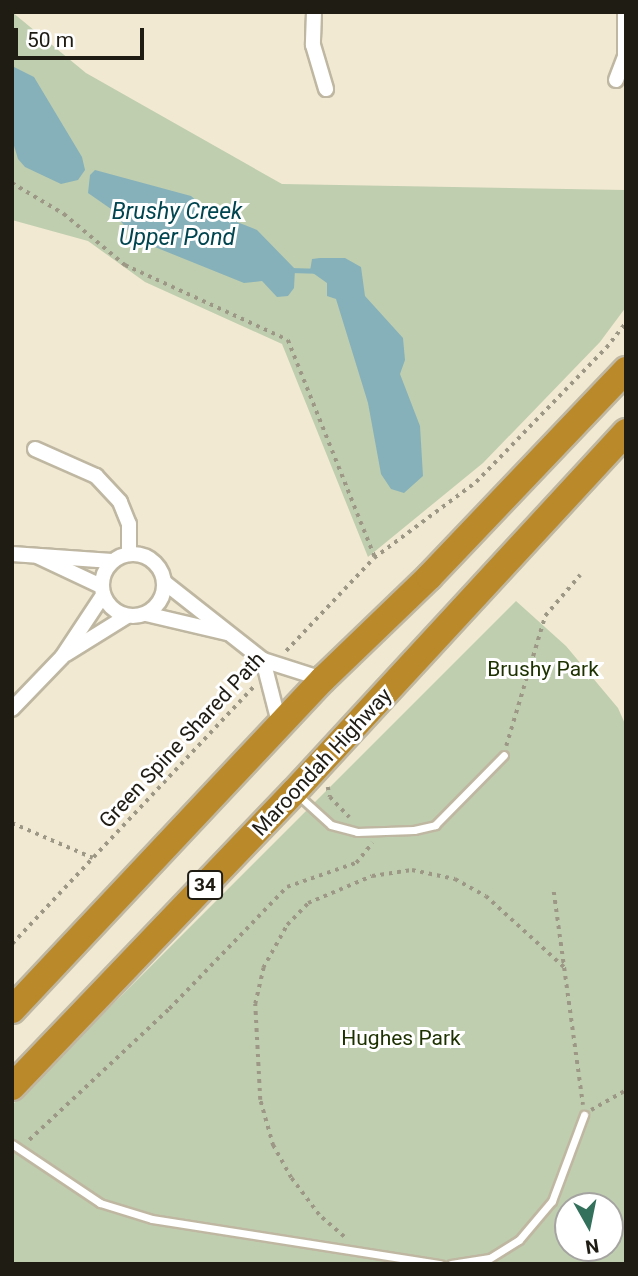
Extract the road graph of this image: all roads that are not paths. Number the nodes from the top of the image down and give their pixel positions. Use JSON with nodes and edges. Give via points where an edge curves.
{"nodes":[{"id":1,"x":314,"y":12,"type":"edge"},
{"id":2,"x":625,"y":12,"type":"edge"},
{"id":3,"x":616,"y":80,"type":"dead end"},
{"id":4,"x":326,"y":89,"type":"dead end"},
{"id":5,"x":626,"y":370,"type":"edge"},
{"id":6,"x":624,"y":436,"type":"edge"},
{"id":7,"x":36,"y":449,"type":"dead end"},
{"id":8,"x":12,"y":554,"type":"edge"},
{"id":9,"x":129,"y":554,"type":"junction"},
{"id":10,"x":34,"y":555,"type":"junction"},
{"id":11,"x":112,"y":561,"type":"junction"},
{"id":12,"x":164,"y":582,"type":"junction"},
{"id":13,"x":102,"y":590,"type":"junction"},
{"id":14,"x":146,"y":614,"type":"junction"},
{"id":15,"x":127,"y":616,"type":"junction"},
{"id":16,"x":232,"y":634,"type":"junction"},
{"id":17,"x":62,"y":657,"type":"junction"},
{"id":18,"x":268,"y":665,"type":"junction"},
{"id":19,"x":323,"y":679,"type":"junction"},
{"id":20,"x":12,"y":709,"type":"edge"},
{"id":21,"x":280,"y":726,"type":"junction"},
{"id":22,"x":504,"y":755,"type":"road end"},
{"id":23,"x":294,"y":792,"type":"junction"},
{"id":24,"x":12,"y":1010,"type":"edge"},
{"id":25,"x":12,"y":1087,"type":"edge"},
{"id":26,"x":584,"y":1115,"type":"road end"},
{"id":27,"x":12,"y":1144,"type":"edge"},
{"id":28,"x":442,"y":1264,"type":"edge"},
{"id":29,"x":451,"y":1264,"type":"edge"}],
"edges":[{"from":1,"to":4,"type":"street","via":[[313,45]]},
{"from":2,"to":3,"type":"street","via":[[625,56]]},
{"from":5,"to":19,"type":"highway","number":"34","via":[[429,577]]},
{"from":6,"to":23,"type":"highway","name":"Maroondah Highway","number":"34"},
{"from":7,"to":9,"type":"street","via":[[96,476],[120,502],[129,524]]},
{"from":8,"to":10,"type":"street"},
{"from":9,"to":11,"type":"street"},
{"from":9,"to":12,"type":"street","via":[[149,558]]},
{"from":10,"to":11,"type":"street"},
{"from":10,"to":13,"type":"street"},
{"from":11,"to":13,"type":"street"},
{"from":12,"to":14,"type":"street","via":[[160,601]]},
{"from":12,"to":16,"type":"street"},
{"from":13,"to":15,"type":"street","via":[[112,609]]},
{"from":13,"to":17,"type":"street"},
{"from":14,"to":15,"type":"street"},
{"from":14,"to":16,"type":"street"},
{"from":15,"to":17,"type":"street"},
{"from":16,"to":18,"type":"street"},
{"from":17,"to":20,"type":"street"},
{"from":18,"to":19,"type":"street"},
{"from":18,"to":21,"type":"street"},
{"from":19,"to":21,"type":"highway","number":"34"},
{"from":21,"to":24,"type":"highway","number":"34"},
{"from":22,"to":23,"type":"lane","via":[[435,825],[379,831],[331,825]]},
{"from":23,"to":25,"type":"highway","name":"Maroondah Highway","number":"34"},
{"from":26,"to":29,"type":"lane","via":[[552,1201],[519,1240],[490,1258]]},
{"from":27,"to":28,"type":"lane","via":[[113,1207],[152,1219]]}]}
